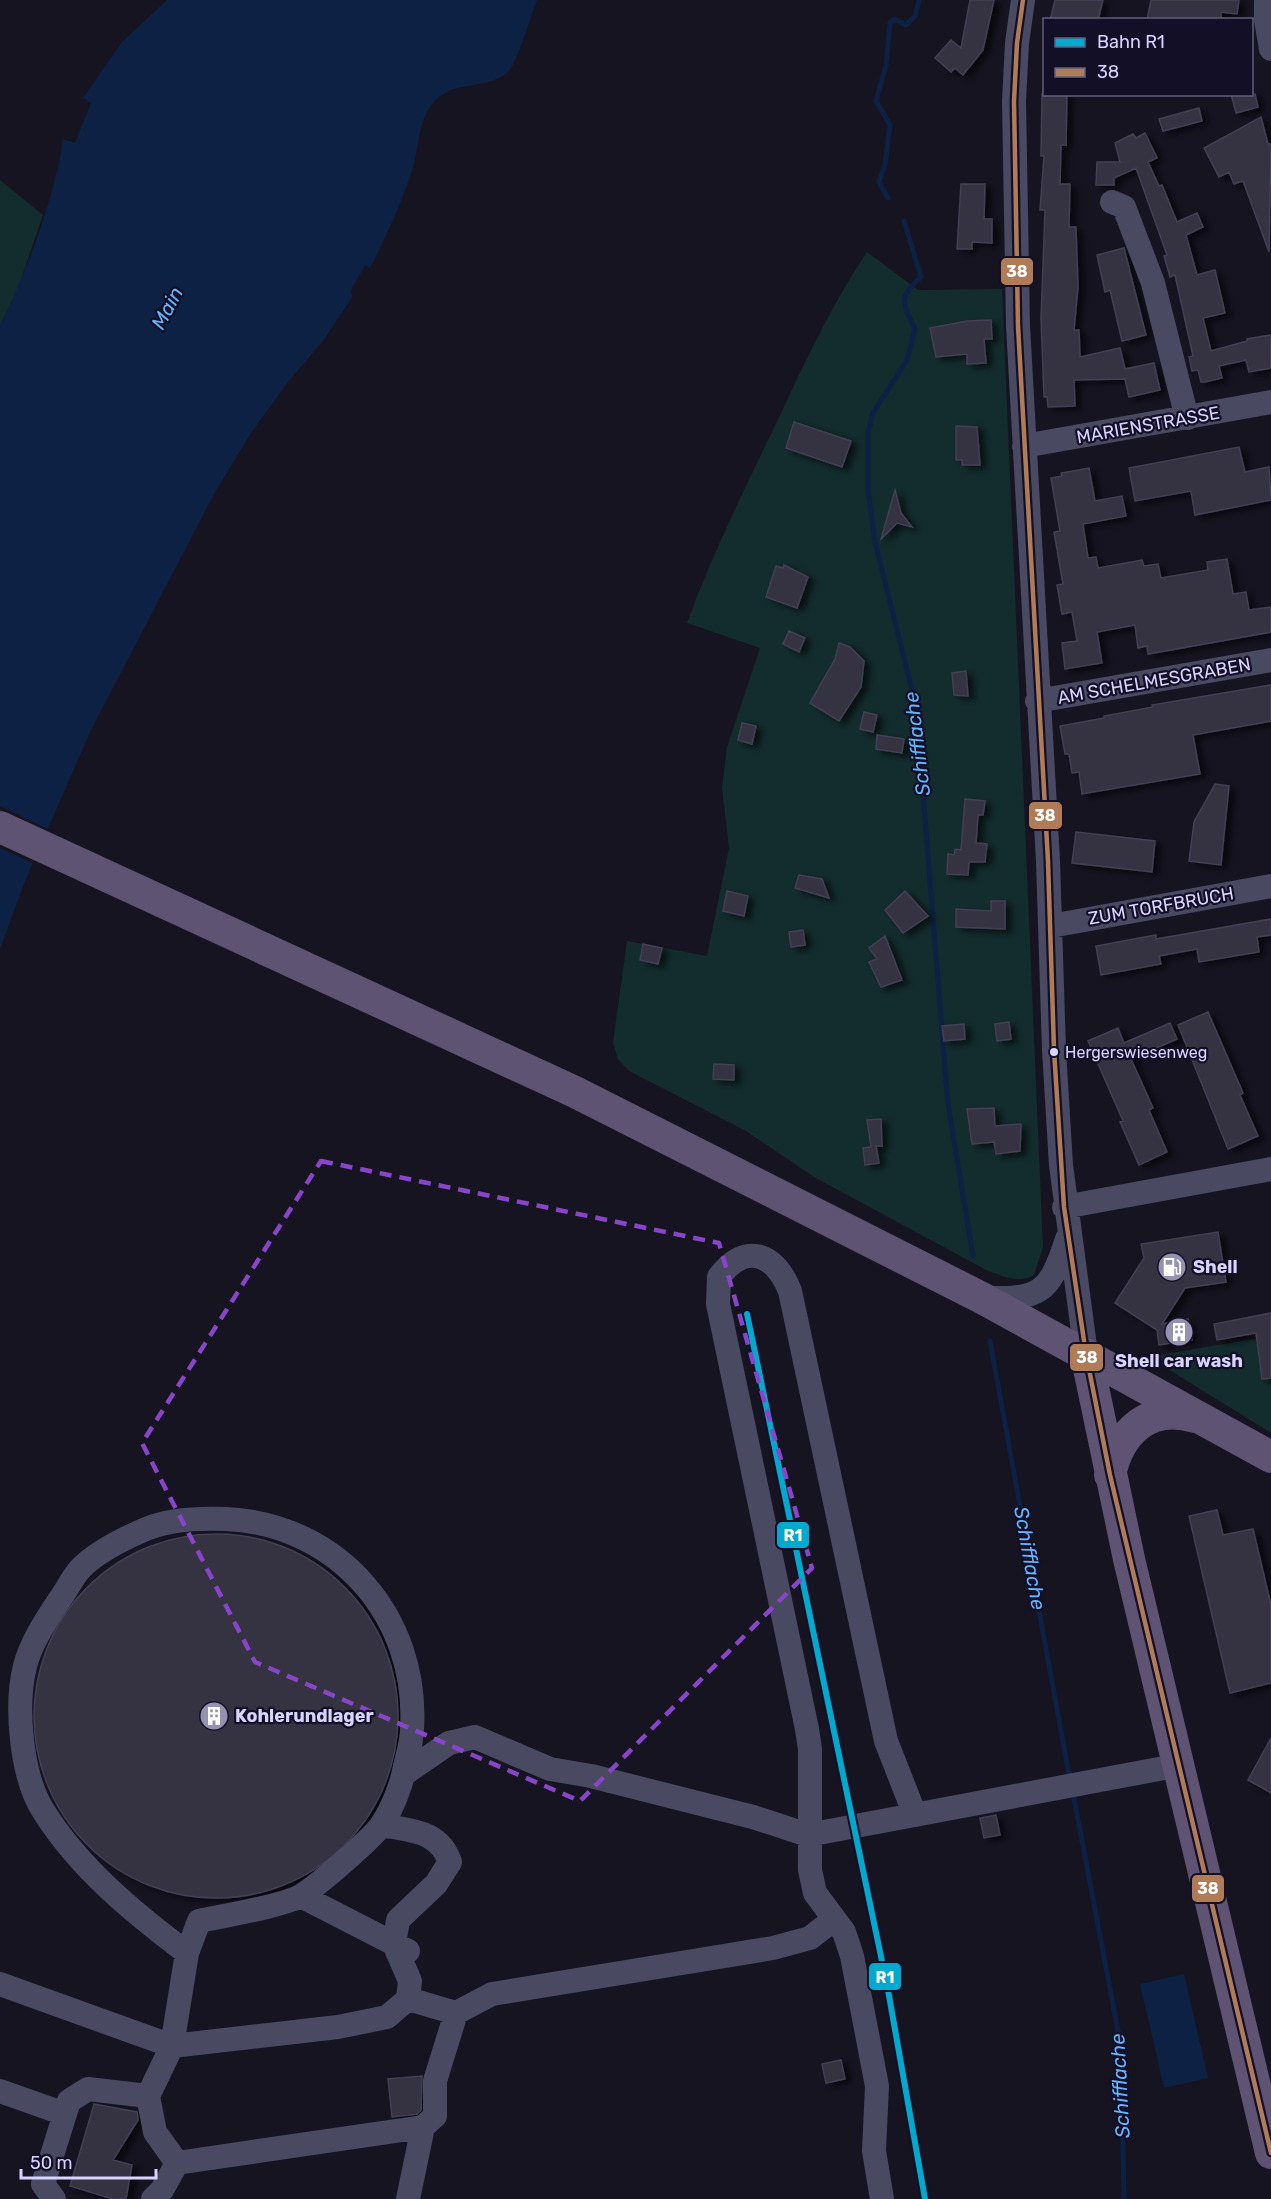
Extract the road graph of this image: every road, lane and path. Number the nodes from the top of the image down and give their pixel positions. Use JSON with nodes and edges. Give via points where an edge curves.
{"nodes":[{"id":1,"x":1023,"y":0,"type":"edge"},
{"id":2,"x":1266,"y":0,"type":"edge"},
{"id":3,"x":1271,"y":49,"type":"edge"},
{"id":4,"x":1112,"y":202,"type":"dead end"},
{"id":5,"x":1271,"y":402,"type":"edge"},
{"id":6,"x":1187,"y":418,"type":"junction"},
{"id":7,"x":1024,"y":446,"type":"junction"},
{"id":8,"x":1271,"y":660,"type":"edge"},
{"id":9,"x":1038,"y":701,"type":"junction"},
{"id":10,"x":0,"y":827,"type":"edge"},
{"id":11,"x":1271,"y":886,"type":"edge"},
{"id":12,"x":1051,"y":926,"type":"junction"},
{"id":13,"x":1271,"y":1169,"type":"edge"},
{"id":14,"x":1065,"y":1207,"type":"junction"},
{"id":15,"x":1069,"y":1234,"type":"junction"},
{"id":16,"x":982,"y":1298,"type":"junction"},
{"id":17,"x":1086,"y":1354,"type":"junction"},
{"id":18,"x":1201,"y":1419,"type":"junction"},
{"id":19,"x":1271,"y":1457,"type":"edge"},
{"id":20,"x":1110,"y":1475,"type":"junction"},
{"id":21,"x":1180,"y":1765,"type":"junction"},
{"id":22,"x":404,"y":1774,"type":"junction"},
{"id":23,"x":915,"y":1815,"type":"junction"},
{"id":24,"x":382,"y":1825,"type":"junction"},
{"id":25,"x":808,"y":1835,"type":"junction"},
{"id":26,"x":301,"y":1896,"type":"junction"},
{"id":27,"x":833,"y":1920,"type":"junction"},
{"id":28,"x":402,"y":1948,"type":"junction"},
{"id":29,"x":187,"y":1953,"type":"junction"},
{"id":30,"x":0,"y":1984,"type":"edge"},
{"id":31,"x":408,"y":1999,"type":"junction"},
{"id":32,"x":456,"y":2013,"type":"junction"},
{"id":33,"x":172,"y":2046,"type":"junction"},
{"id":34,"x":0,"y":2091,"type":"edge"},
{"id":35,"x":148,"y":2096,"type":"junction"},
{"id":36,"x":65,"y":2114,"type":"junction"},
{"id":37,"x":423,"y":2127,"type":"junction"},
{"id":38,"x":1271,"y":2153,"type":"edge"},
{"id":39,"x":177,"y":2163,"type":"junction"},
{"id":40,"x":54,"y":2199,"type":"edge"},
{"id":41,"x":153,"y":2199,"type":"edge"},
{"id":42,"x":408,"y":2199,"type":"edge"},
{"id":43,"x":882,"y":2199,"type":"edge"}],
"edges":[{"from":1,"to":7,"type":"street","via":[[1015,70],[1015,143]]},
{"from":2,"to":3,"type":"street"},
{"from":4,"to":6,"type":"street","via":[[1124,207],[1147,265]]},
{"from":5,"to":6,"type":"street","name":"MARIENSTRASSE"},
{"from":6,"to":7,"type":"street","name":"MARIENSTRASSE"},
{"from":7,"to":9,"type":"street"},
{"from":8,"to":9,"type":"street","name":"AM SCHELMESGRABEN"},
{"from":9,"to":12,"type":"street"},
{"from":10,"to":16,"type":"main road","via":[[575,1092]]},
{"from":11,"to":12,"type":"street","name":"ZUM TORFBRUCH"},
{"from":12,"to":14,"type":"street","via":[[1054,1050]]},
{"from":13,"to":14,"type":"street"},
{"from":14,"to":15,"type":"street"},
{"from":15,"to":16,"type":"street","via":[[1056,1271],[1043,1289],[1018,1297]]},
{"from":15,"to":17,"type":"street"},
{"from":16,"to":17,"type":"main road"},
{"from":17,"to":18,"type":"main road"},
{"from":17,"to":20,"type":"main road"},
{"from":18,"to":19,"type":"main road"},
{"from":18,"to":20,"type":"main road","via":[[1168,1413],[1137,1425],[1118,1447]]},
{"from":20,"to":21,"type":"main road"},
{"from":21,"to":23,"type":"street"},
{"from":21,"to":38,"type":"main road"},
{"from":22,"to":24,"type":"street"},
{"from":22,"to":25,"type":"street","via":[[449,1743],[475,1737],[550,1769],[753,1817]]},
{"from":22,"to":29,"type":"street","via":[[412,1729],[409,1678],[396,1633],[374,1594],[342,1560],[296,1532],[247,1520],[196,1518],[148,1528],[81,1568],[44,1624],[25,1665],[20,1708],[26,1766],[42,1810],[72,1849],[137,1915]]},
{"from":23,"to":25,"type":"street"},
{"from":23,"to":25,"type":"street","via":[[886,1742],[790,1292],[784,1276],[773,1264],[762,1257],[738,1257],[719,1277],[718,1304],[807,1729]]},
{"from":24,"to":26,"type":"street"},
{"from":24,"to":28,"type":"street","via":[[424,1834],[444,1846],[450,1862],[436,1884],[398,1920]]},
{"from":25,"to":27,"type":"street","via":[[815,1893]]},
{"from":26,"to":28,"type":"street"},
{"from":26,"to":29,"type":"street","via":[[199,1921]]},
{"from":27,"to":32,"type":"street","via":[[810,1938],[773,1948],[492,1994]]},
{"from":27,"to":43,"type":"street","via":[[844,1932],[852,1956],[877,2086],[874,2151]]},
{"from":28,"to":31,"type":"street","via":[[410,1982]]},
{"from":29,"to":33,"type":"street"},
{"from":30,"to":33,"type":"street"},
{"from":31,"to":32,"type":"street"},
{"from":31,"to":33,"type":"street","via":[[387,2017],[348,2025]]},
{"from":32,"to":37,"type":"street","via":[[435,2081],[435,2116]]},
{"from":33,"to":35,"type":"street"},
{"from":34,"to":36,"type":"street"},
{"from":35,"to":36,"type":"street","via":[[88,2089],[69,2100]]},
{"from":35,"to":39,"type":"street","via":[[155,2132]]},
{"from":36,"to":40,"type":"street","via":[[44,2184]]},
{"from":37,"to":39,"type":"street"},
{"from":37,"to":42,"type":"street"},
{"from":39,"to":41,"type":"street"}]}
